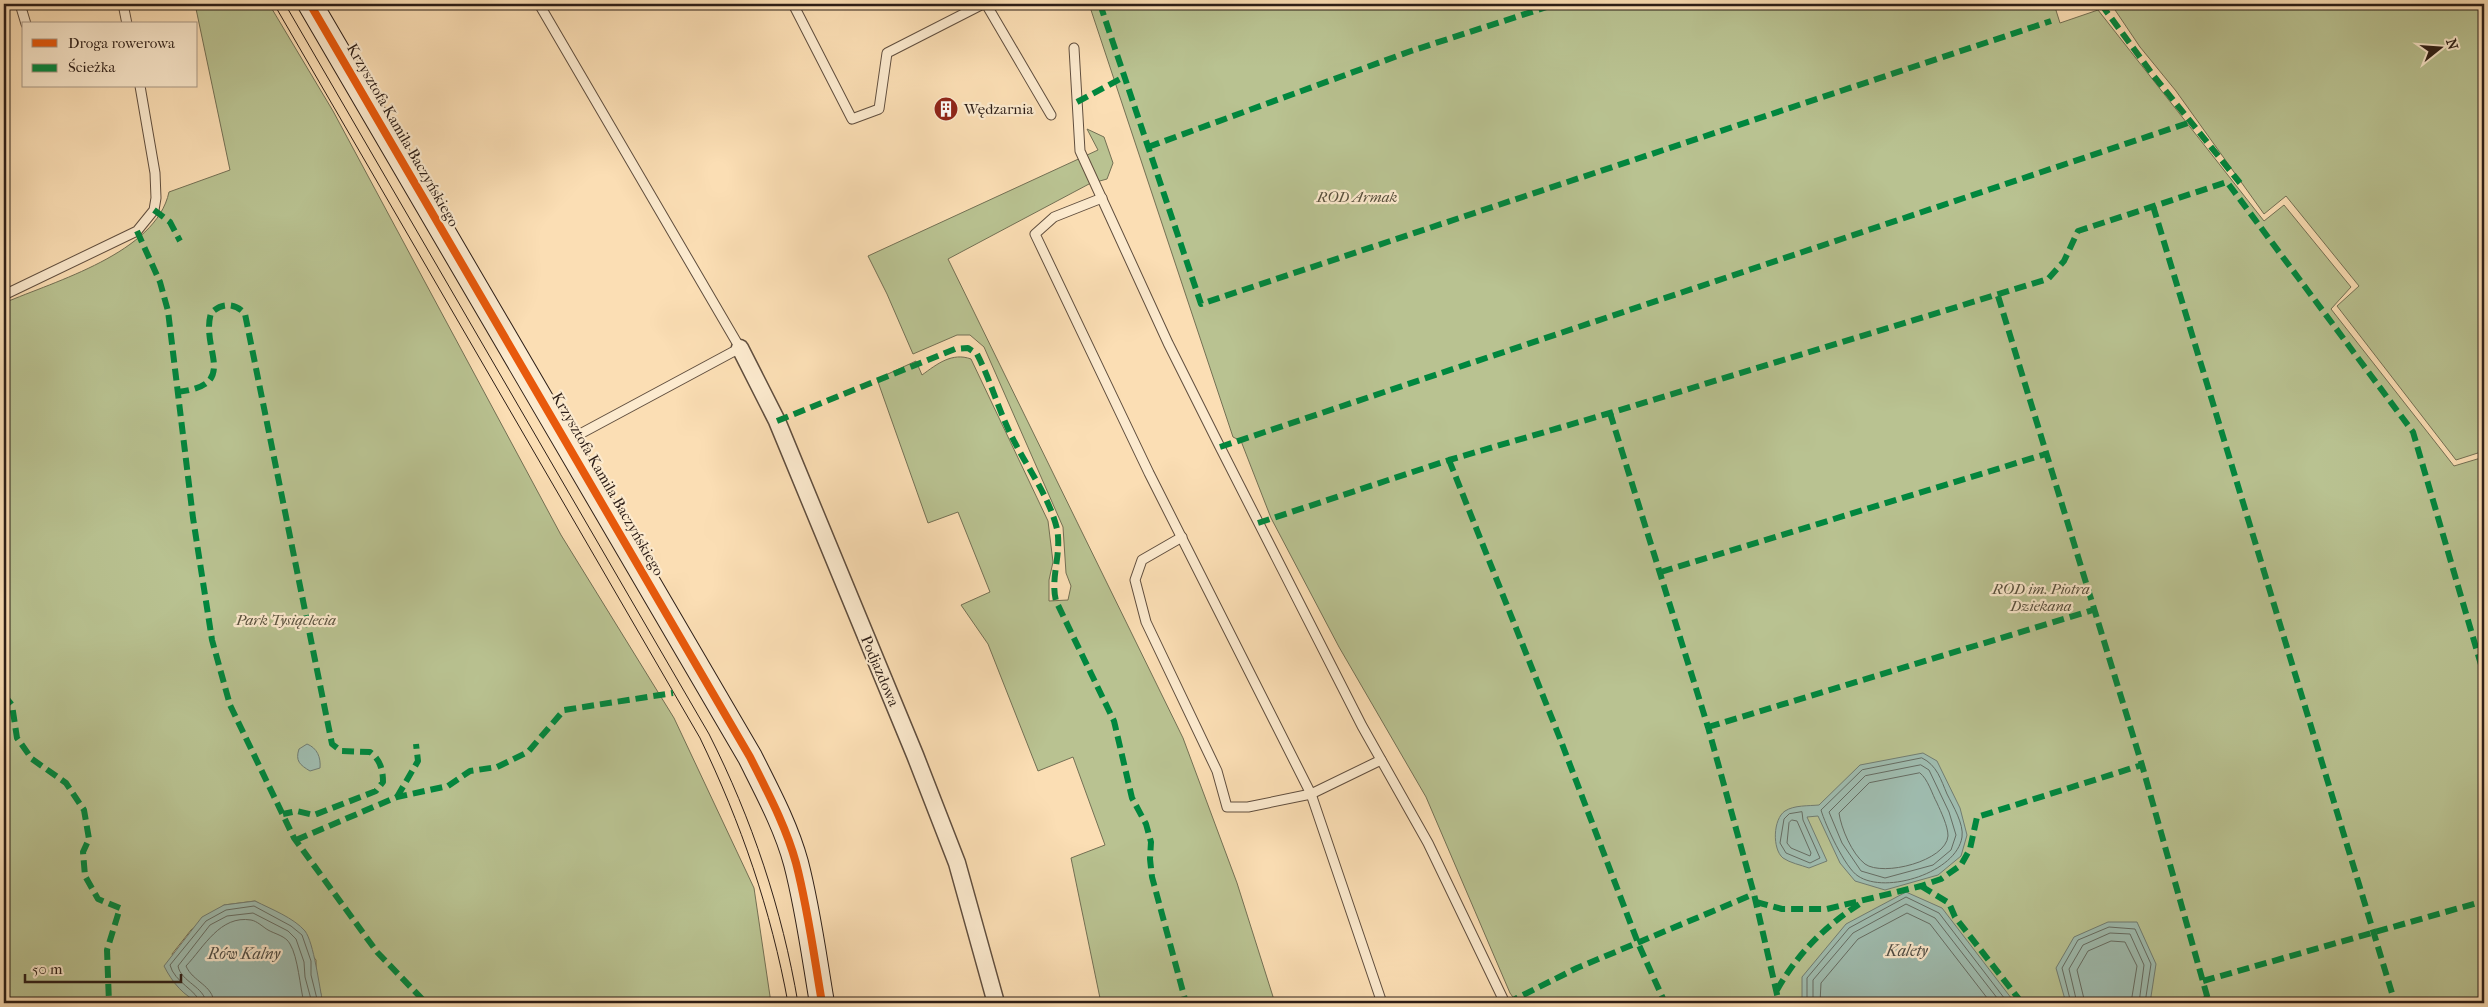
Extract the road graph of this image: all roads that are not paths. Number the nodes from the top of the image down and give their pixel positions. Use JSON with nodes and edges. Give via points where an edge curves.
{"nodes":[{"id":1,"x":20,"y":4,"type":"edge"},
{"id":2,"x":123,"y":4,"type":"edge"},
{"id":3,"x":310,"y":4,"type":"edge"},
{"id":4,"x":539,"y":4,"type":"edge"},
{"id":5,"x":793,"y":4,"type":"edge"},
{"id":6,"x":984,"y":4,"type":"edge"},
{"id":7,"x":25,"y":22,"type":"edge"},
{"id":8,"x":127,"y":22,"type":"edge"},
{"id":9,"x":1074,"y":48,"type":"dead end"},
{"id":10,"x":140,"y":88,"type":"edge"},
{"id":11,"x":1051,"y":115,"type":"dead end"},
{"id":12,"x":1102,"y":198,"type":"junction"},
{"id":13,"x":4,"y":295,"type":"edge"},
{"id":14,"x":740,"y":348,"type":"junction"},
{"id":15,"x":567,"y":441,"type":"junction"},
{"id":16,"x":1182,"y":538,"type":"junction"},
{"id":17,"x":1381,"y":760,"type":"junction"},
{"id":18,"x":1311,"y":794,"type":"junction"},
{"id":19,"x":822,"y":1003,"type":"edge"},
{"id":20,"x":996,"y":1003,"type":"edge"},
{"id":21,"x":1382,"y":1003,"type":"edge"},
{"id":22,"x":1505,"y":1003,"type":"edge"}],
"edges":[{"from":1,"to":7,"type":"lane"},
{"from":2,"to":8,"type":"lane"},
{"from":3,"to":15,"type":"street","name":"Krzysztofa Kamila Baczyńskiego"},
{"from":4,"to":14,"type":"lane"},
{"from":5,"to":6,"type":"lane","via":[[852,119],[879,109],[888,53]]},
{"from":6,"to":11,"type":"lane"},
{"from":9,"to":12,"type":"lane","via":[[1080,151]]},
{"from":10,"to":13,"type":"lane","via":[[155,173],[154,210],[137,231]]},
{"from":12,"to":16,"type":"lane","via":[[1054,216],[1035,234]]},
{"from":12,"to":17,"type":"lane","via":[[1181,369]]},
{"from":14,"to":15,"type":"lane"},
{"from":14,"to":20,"type":"street","name":"Podjazdowa","via":[[776,422],[929,791],[957,863]]},
{"from":15,"to":19,"type":"street","name":"Krzysztofa Kamila Baczyńskiego","via":[[766,788],[795,862]]},
{"from":16,"to":18,"type":"lane"},
{"from":16,"to":18,"type":"lane","via":[[1142,560],[1135,580],[1146,622],[1217,771],[1226,807],[1248,807]]},
{"from":17,"to":18,"type":"lane"},
{"from":17,"to":22,"type":"lane","via":[[1428,843]]},
{"from":18,"to":21,"type":"lane"}]}
